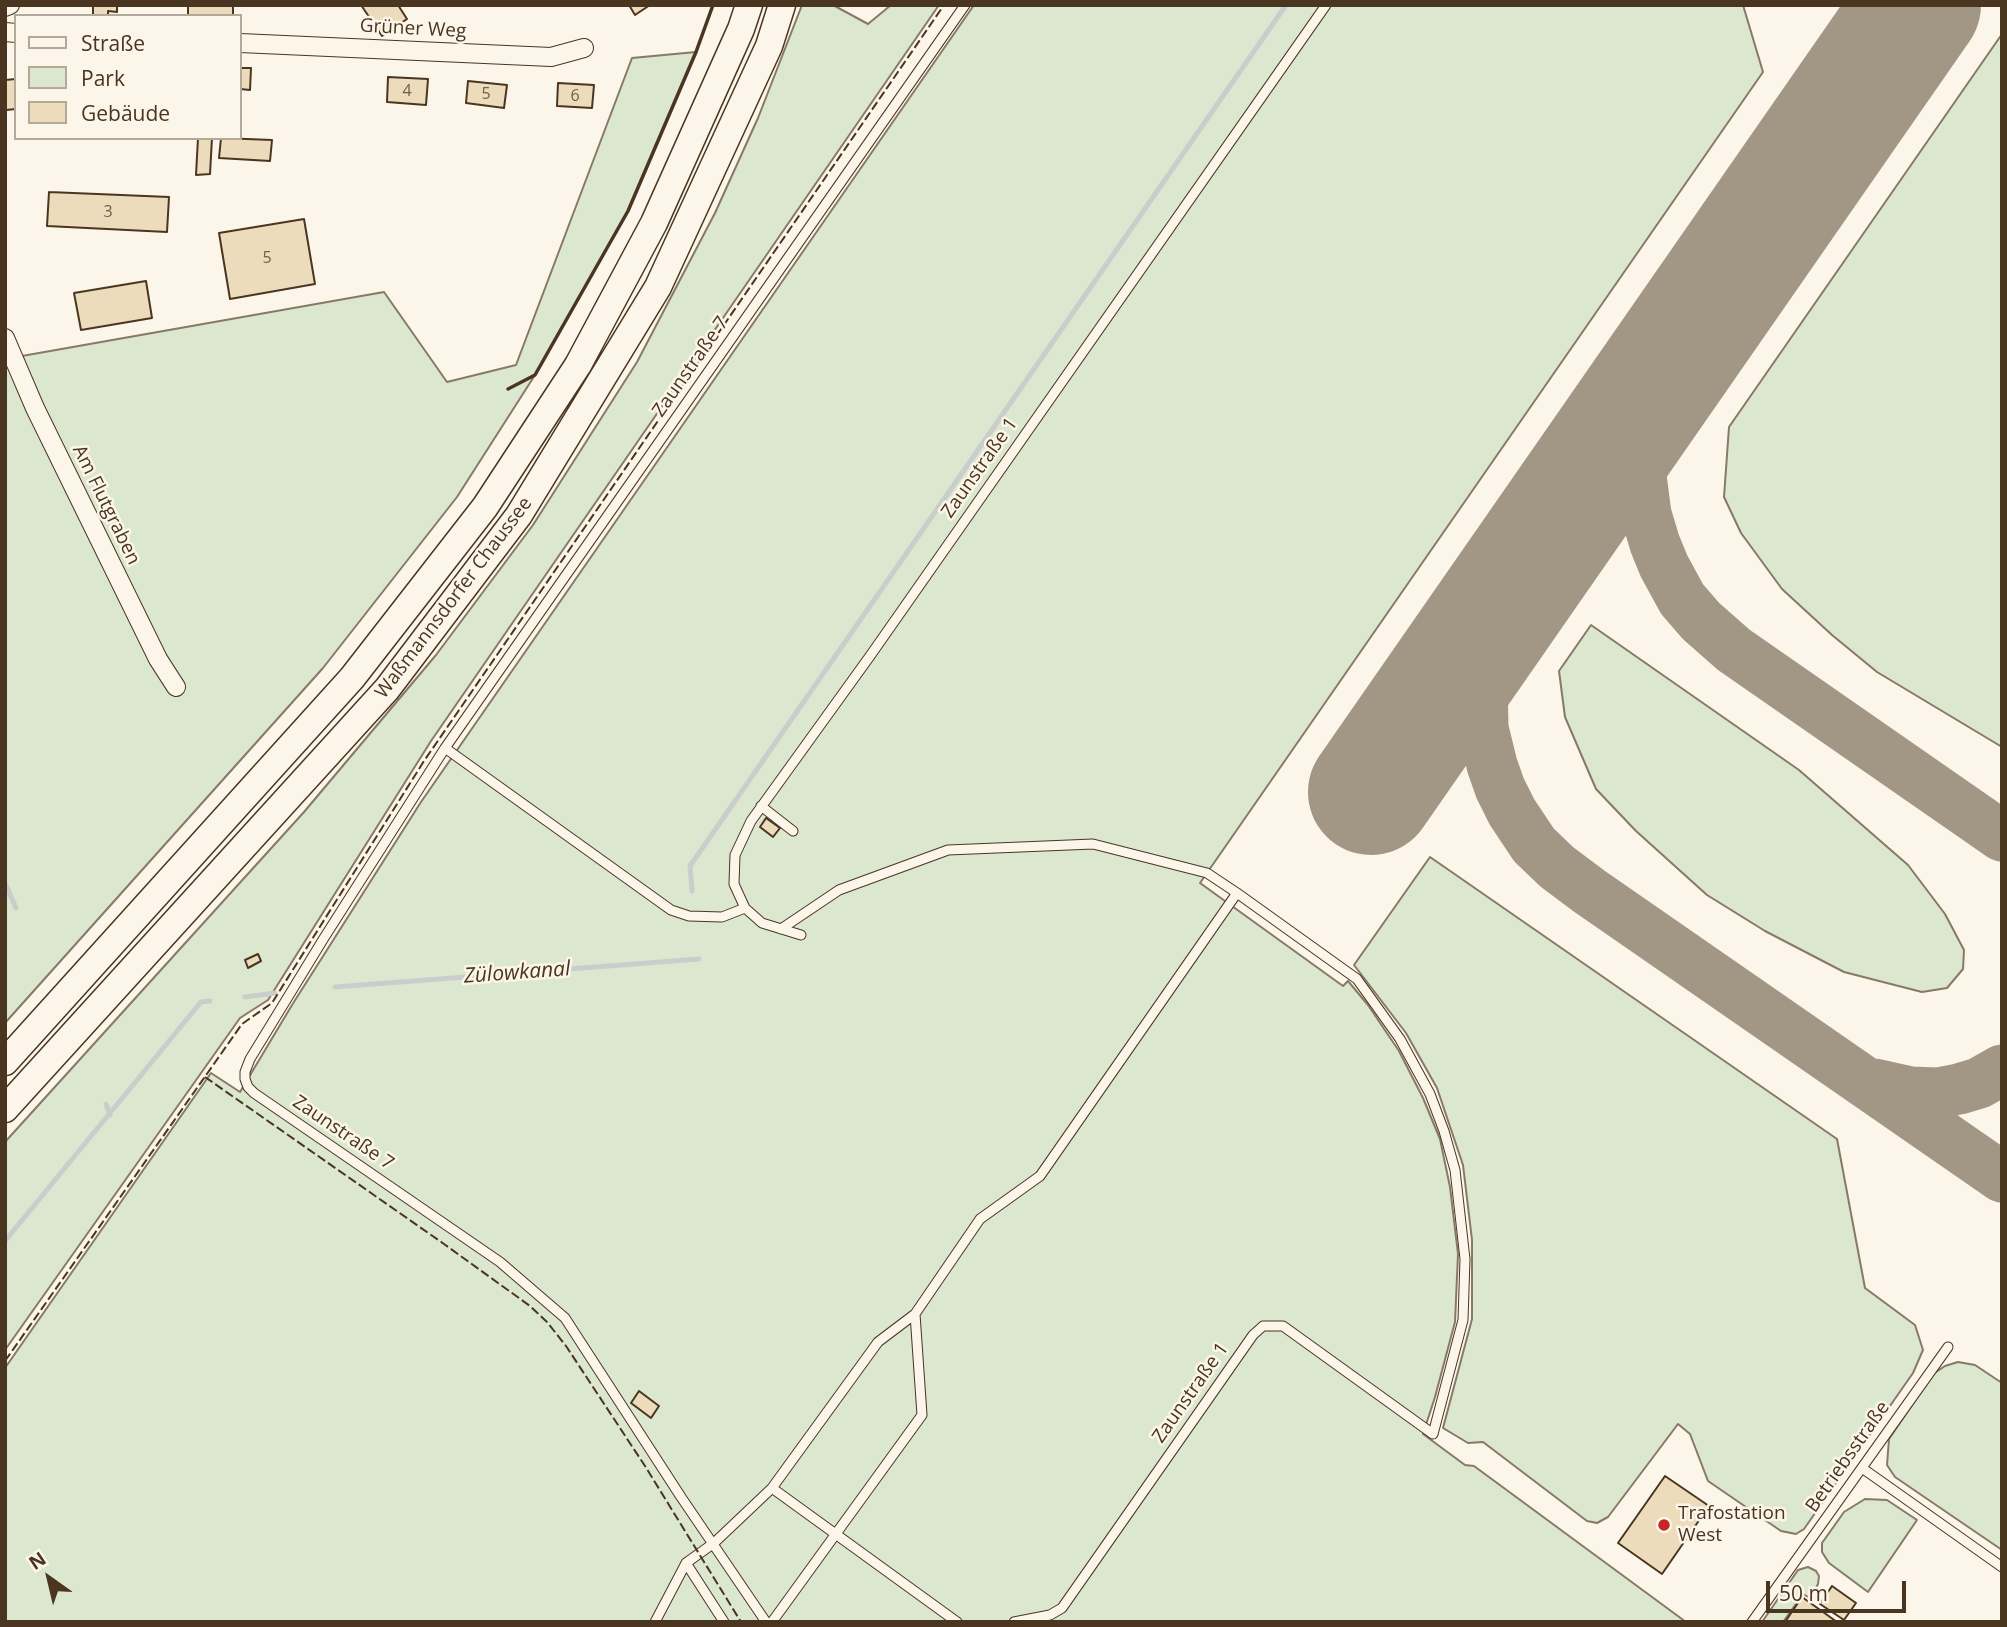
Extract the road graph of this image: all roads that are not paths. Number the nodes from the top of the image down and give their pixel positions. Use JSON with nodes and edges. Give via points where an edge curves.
{"nodes":[{"id":1,"x":750,"y":5,"type":"edge"},
{"id":2,"x":782,"y":5,"type":"edge"},
{"id":3,"x":965,"y":5,"type":"edge"},
{"id":4,"x":1326,"y":5,"type":"edge"},
{"id":5,"x":242,"y":43,"type":"edge"},
{"id":6,"x":584,"y":48,"type":"dead end"},
{"id":7,"x":5,"y":338,"type":"edge"},
{"id":8,"x":176,"y":687,"type":"dead end"},
{"id":9,"x":445,"y":748,"type":"junction"},
{"id":10,"x":761,"y":806,"type":"junction"},
{"id":11,"x":793,"y":831,"type":"dead end"},
{"id":12,"x":1237,"y":893,"type":"junction"},
{"id":13,"x":745,"y":908,"type":"junction"},
{"id":14,"x":781,"y":929,"type":"junction"},
{"id":15,"x":801,"y":935,"type":"dead end"},
{"id":16,"x":5,"y":1062,"type":"edge"},
{"id":17,"x":5,"y":1109,"type":"edge"},
{"id":18,"x":915,"y":1314,"type":"junction"},
{"id":19,"x":1948,"y":1346,"type":"dead end"},
{"id":20,"x":1861,"y":1468,"type":"junction"},
{"id":21,"x":772,"y":1488,"type":"junction"},
{"id":22,"x":835,"y":1534,"type":"junction"},
{"id":23,"x":714,"y":1543,"type":"junction"},
{"id":24,"x":686,"y":1563,"type":"junction"},
{"id":25,"x":2002,"y":1567,"type":"edge"},
{"id":26,"x":654,"y":1622,"type":"edge"},
{"id":27,"x":723,"y":1622,"type":"edge"},
{"id":28,"x":766,"y":1622,"type":"edge"},
{"id":29,"x":772,"y":1622,"type":"edge"},
{"id":30,"x":957,"y":1622,"type":"edge"},
{"id":31,"x":1014,"y":1622,"type":"edge"},
{"id":32,"x":1752,"y":1622,"type":"edge"}],
"edges":[{"from":1,"to":16,"type":"main road","name":"Waßmannsdorfer Chaussee","via":[[654,223],[578,365],[485,507],[352,678]]},
{"from":2,"to":17,"type":"main road","name":"Waßmannsdorfer Chaussee","via":[[769,46],[658,287],[519,514],[387,689]]},
{"from":3,"to":9,"type":"lane","name":"Zaunstraße 7"},
{"from":4,"to":10,"type":"lane","name":"Zaunstraße 1"},
{"from":5,"to":6,"type":"street","name":"Grüner Weg","via":[[551,57]]},
{"from":7,"to":8,"type":"street","name":"Am Flutgraben","via":[[41,421]]},
{"from":9,"to":13,"type":"lane","via":[[671,910],[722,917]]},
{"from":9,"to":23,"type":"lane","name":"Zaunstraße 7","via":[[246,1065],[245,1079],[254,1093],[500,1262],[565,1318]]},
{"from":10,"to":11,"type":"lane"},
{"from":10,"to":13,"type":"lane","name":"Zaunstraße 1","via":[[735,855],[734,884]]},
{"from":12,"to":14,"type":"lane","via":[[1206,873],[1093,844],[948,850],[839,890]]},
{"from":12,"to":18,"type":"lane","via":[[1040,1176],[980,1219]]},
{"from":12,"to":31,"type":"lane","name":"Zaunstraße 1","via":[[1357,979],[1400,1039],[1444,1131],[1455,1170],[1464,1247],[1463,1320],[1433,1434],[1283,1326],[1263,1326],[1062,1608]]},
{"from":13,"to":14,"type":"lane","via":[[762,923]]},
{"from":14,"to":15,"type":"lane"},
{"from":18,"to":21,"type":"lane","via":[[878,1342]]},
{"from":18,"to":22,"type":"lane","via":[[922,1415]]},
{"from":19,"to":20,"type":"lane","name":"Betriebsstraße"},
{"from":20,"to":25,"type":"lane"},
{"from":20,"to":32,"type":"lane","name":"Betriebsstraße"},
{"from":21,"to":22,"type":"lane"},
{"from":21,"to":23,"type":"lane"},
{"from":22,"to":29,"type":"lane"},
{"from":22,"to":30,"type":"lane"},
{"from":23,"to":24,"type":"lane"},
{"from":23,"to":28,"type":"lane"},
{"from":24,"to":26,"type":"lane"},
{"from":24,"to":27,"type":"lane"}]}
